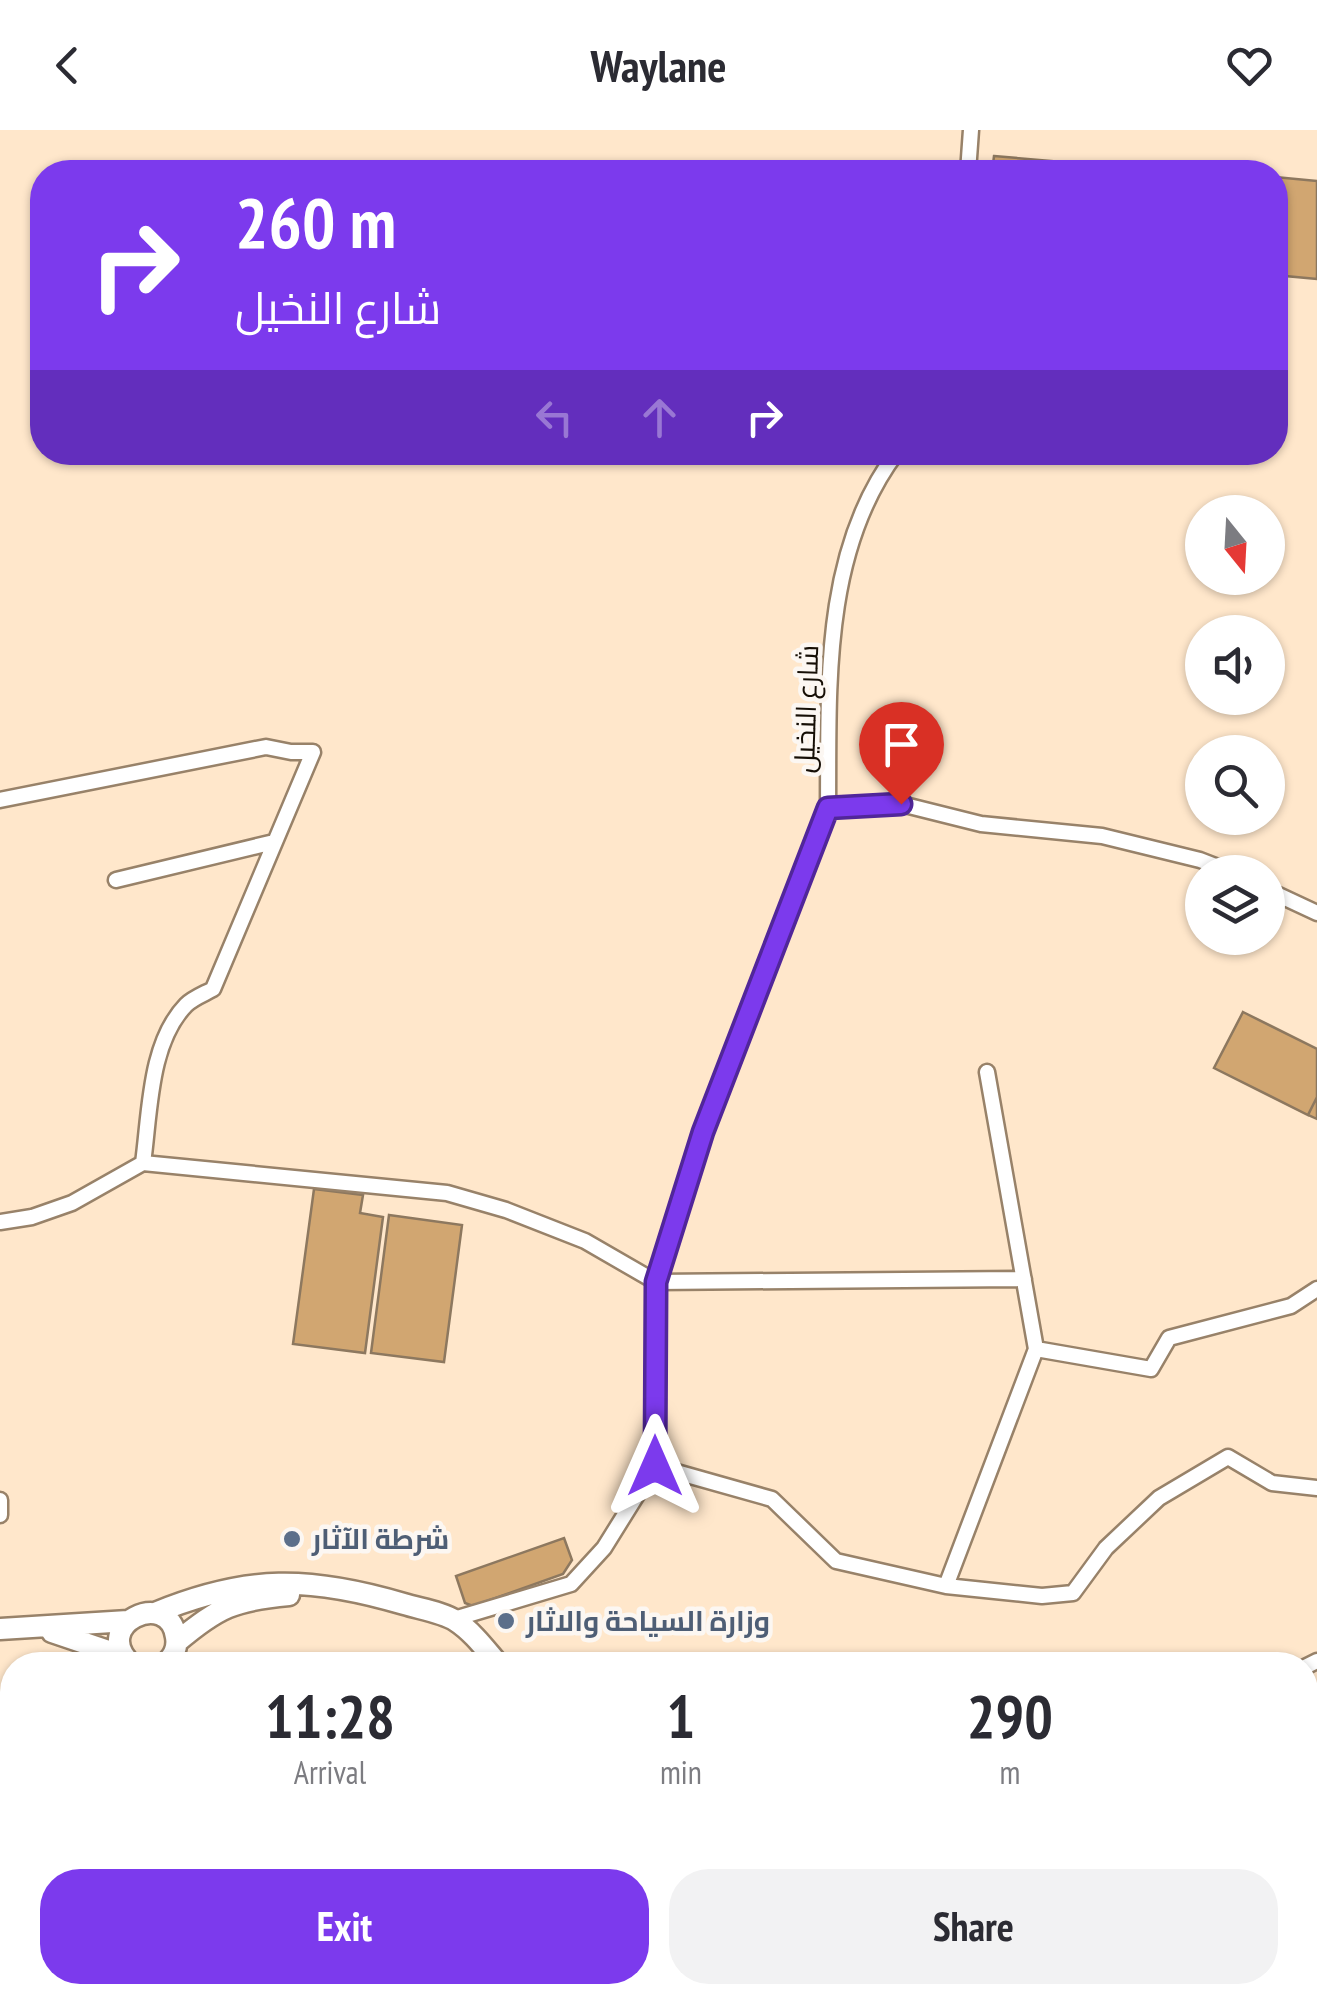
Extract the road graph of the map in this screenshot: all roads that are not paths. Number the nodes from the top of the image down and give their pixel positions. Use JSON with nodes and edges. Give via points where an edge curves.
{"nodes":[{"id":1,"x":970,"y":130,"type":"edge"},
{"id":2,"x":969,"y":160,"type":"edge"},
{"id":3,"x":889,"y":465,"type":"edge"},
{"id":4,"x":0,"y":800,"type":"edge"},
{"id":5,"x":828,"y":808,"type":"junction"},
{"id":6,"x":274,"y":842,"type":"junction"},
{"id":7,"x":1185,"y":856,"type":"edge"},
{"id":8,"x":116,"y":880,"type":"dead end"},
{"id":9,"x":1285,"y":898,"type":"edge"},
{"id":10,"x":1317,"y":913,"type":"edge"},
{"id":11,"x":987,"y":1072,"type":"dead end"},
{"id":12,"x":142,"y":1163,"type":"junction"},
{"id":13,"x":0,"y":1222,"type":"edge"},
{"id":14,"x":1024,"y":1279,"type":"junction"},
{"id":15,"x":656,"y":1282,"type":"junction"},
{"id":16,"x":1317,"y":1288,"type":"edge"},
{"id":17,"x":1036,"y":1349,"type":"junction"},
{"id":18,"x":655,"y":1466,"type":"junction"},
{"id":19,"x":1317,"y":1488,"type":"edge"},
{"id":20,"x":0,"y":1500,"type":"edge"},
{"id":21,"x":0,"y":1515,"type":"edge"},
{"id":22,"x":946,"y":1586,"type":"junction"},
{"id":23,"x":350,"y":1589,"type":"junction"},
{"id":24,"x":155,"y":1613,"type":"junction"},
{"id":25,"x":454,"y":1619,"type":"junction"},
{"id":26,"x":128,"y":1621,"type":"junction"},
{"id":27,"x":0,"y":1629,"type":"edge"},
{"id":28,"x":107,"y":1652,"type":"edge"},
{"id":29,"x":124,"y":1652,"type":"edge"},
{"id":30,"x":175,"y":1652,"type":"edge"},
{"id":31,"x":178,"y":1652,"type":"edge"},
{"id":32,"x":486,"y":1652,"type":"edge"}],
"edges":[{"from":1,"to":2,"type":"street"},
{"from":3,"to":5,"type":"street","name":"شارع النخيل","via":[[846,559],[829,676]]},
{"from":4,"to":6,"type":"street","via":[[266,747],[312,752]]},
{"from":5,"to":7,"type":"street","name":"شارع النخيل","via":[[901,804]]},
{"from":5,"to":15,"type":"street","via":[[703,1132]]},
{"from":6,"to":8,"type":"street"},
{"from":6,"to":12,"type":"street","via":[[214,990],[188,1002],[172,1023]]},
{"from":9,"to":10,"type":"street"},
{"from":11,"to":14,"type":"street"},
{"from":12,"to":13,"type":"street","via":[[72,1202]]},
{"from":12,"to":15,"type":"street","via":[[447,1194],[586,1241]]},
{"from":14,"to":15,"type":"street"},
{"from":14,"to":17,"type":"street"},
{"from":15,"to":18,"type":"street"},
{"from":16,"to":17,"type":"street","via":[[1292,1306],[1169,1338],[1151,1369]]},
{"from":17,"to":22,"type":"street"},
{"from":18,"to":22,"type":"street","via":[[772,1499],[836,1561]]},
{"from":18,"to":25,"type":"street","via":[[604,1548],[571,1584]]},
{"from":19,"to":22,"type":"street","via":[[1272,1483],[1228,1457],[1160,1498],[1106,1548],[1074,1593]]},
{"from":20,"to":21,"type":"street"},
{"from":23,"to":24,"type":"main road","via":[[302,1582],[249,1585]]},
{"from":23,"to":25,"type":"main road"},
{"from":23,"to":31,"type":"main road","via":[[236,1604],[210,1614]]},
{"from":24,"to":26,"type":"main road"},
{"from":24,"to":30,"type":"main road","via":[[172,1624]]},
{"from":25,"to":32,"type":"main road"},
{"from":26,"to":27,"type":"main road"},
{"from":26,"to":29,"type":"main road","via":[[119,1638]]},
{"from":27,"to":28,"type":"main road","via":[[61,1633]]}]}
